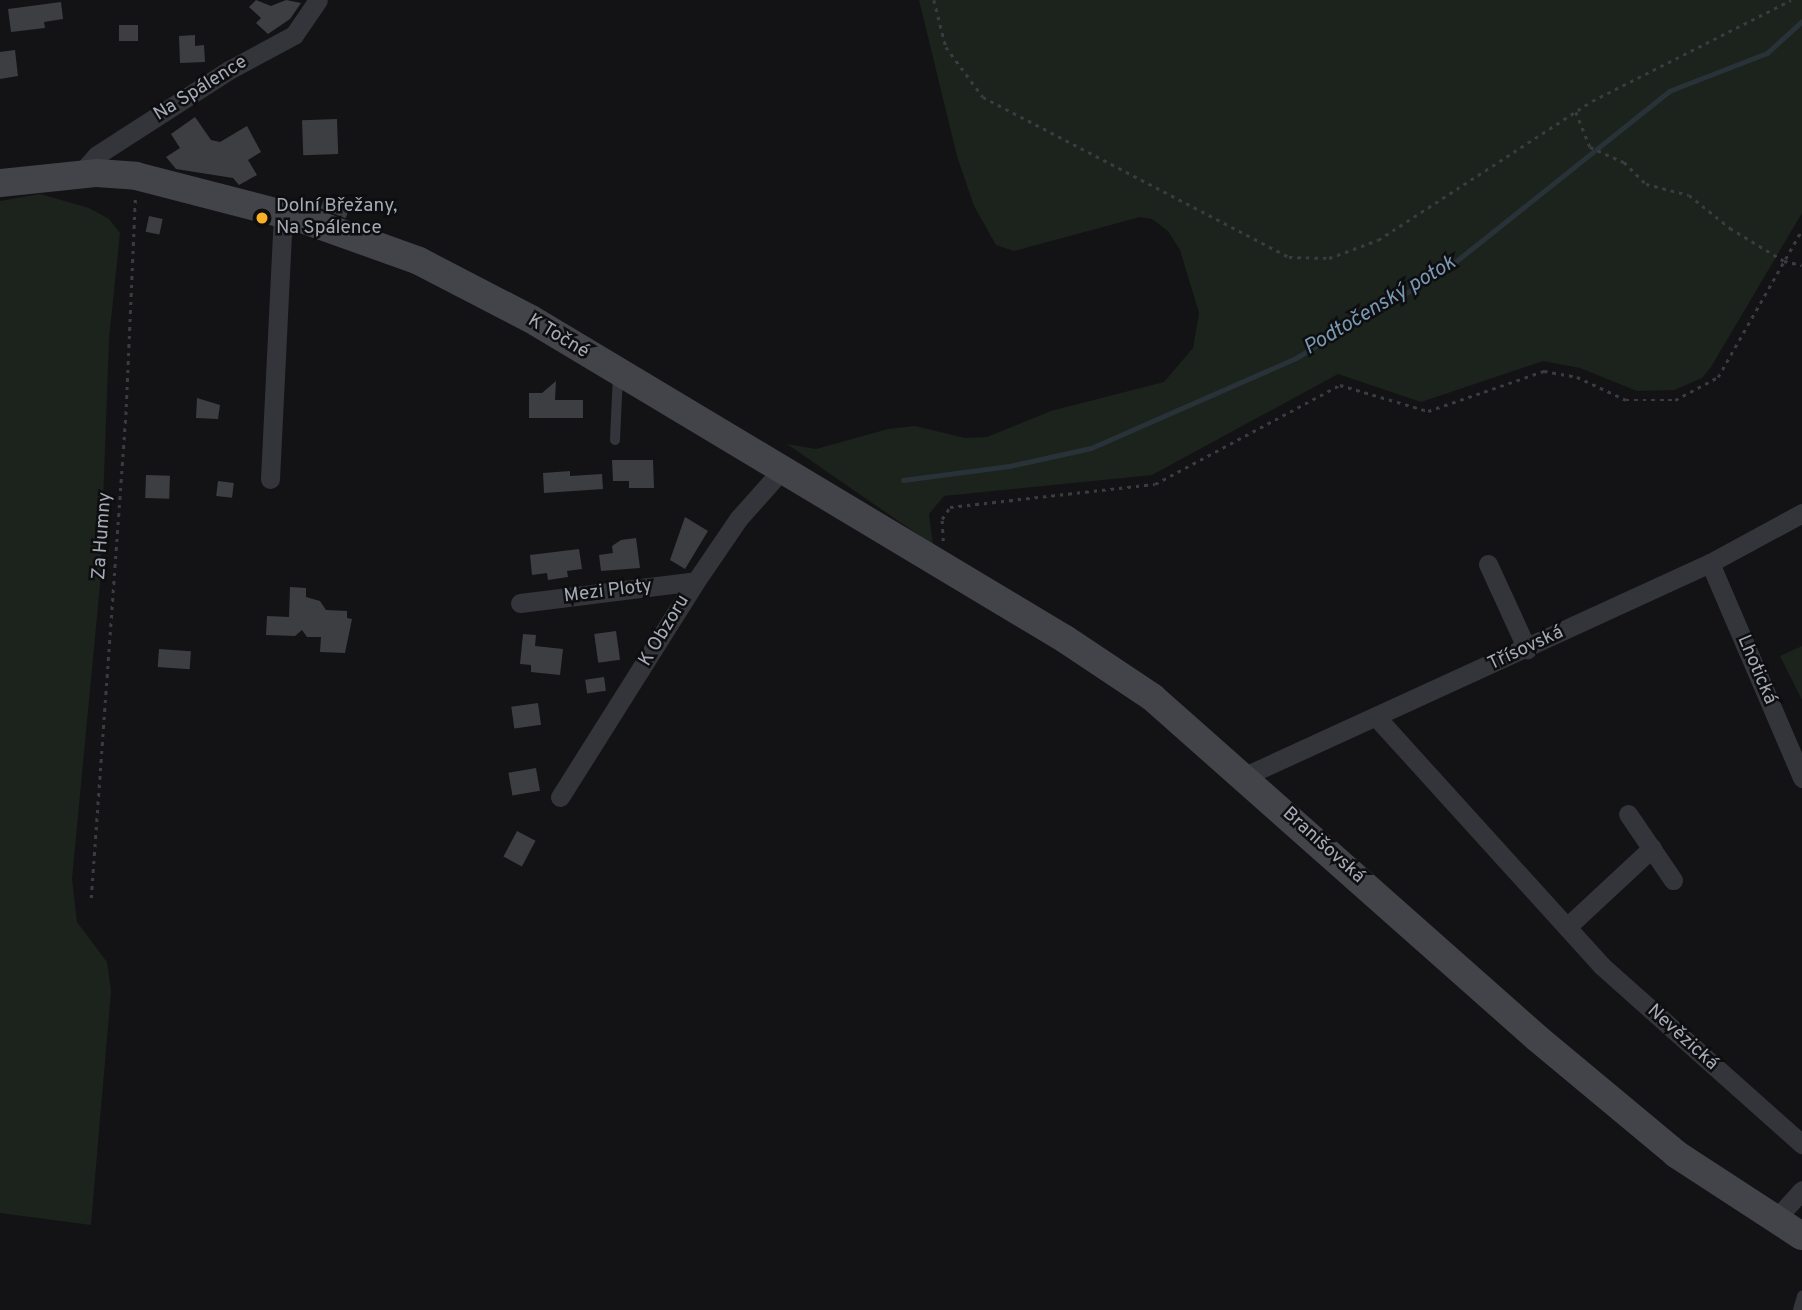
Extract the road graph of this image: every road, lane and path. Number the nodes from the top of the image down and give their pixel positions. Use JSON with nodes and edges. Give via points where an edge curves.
{"nodes":[{"id":1,"x":318,"y":0,"type":"edge"},
{"id":2,"x":934,"y":0,"type":"edge"},
{"id":3,"x":1791,"y":0,"type":"edge"},
{"id":4,"x":1576,"y":112,"type":"junction"},
{"id":5,"x":79,"y":175,"type":"junction"},
{"id":6,"x":136,"y":176,"type":"junction"},
{"id":7,"x":0,"y":183,"type":"edge"},
{"id":8,"x":283,"y":214,"type":"junction"},
{"id":9,"x":1802,"y":230,"type":"edge"},
{"id":10,"x":1784,"y":261,"type":"junction"},
{"id":11,"x":1802,"y":265,"type":"edge"},
{"id":12,"x":618,"y":373,"type":"junction"},
{"id":13,"x":615,"y":440,"type":"dead end"},
{"id":14,"x":780,"y":472,"type":"junction"},
{"id":15,"x":270,"y":479,"type":"dead end"},
{"id":16,"x":817,"y":493,"type":"joint"},
{"id":17,"x":1802,"y":513,"type":"edge"},
{"id":18,"x":1710,"y":563,"type":"junction"},
{"id":19,"x":1488,"y":564,"type":"dead end"},
{"id":20,"x":943,"y":567,"type":"junction"},
{"id":21,"x":695,"y":581,"type":"junction"},
{"id":22,"x":520,"y":603,"type":"dead end"},
{"id":23,"x":1527,"y":649,"type":"junction"},
{"id":24,"x":1378,"y":719,"type":"junction"},
{"id":25,"x":1245,"y":776,"type":"junction"},
{"id":26,"x":1802,"y":778,"type":"edge"},
{"id":27,"x":560,"y":797,"type":"dead end"},
{"id":28,"x":1628,"y":814,"type":"dead end"},
{"id":29,"x":1652,"y":849,"type":"junction"},
{"id":30,"x":1673,"y":880,"type":"dead end"},
{"id":31,"x":92,"y":898,"type":"dead end"},
{"id":32,"x":1567,"y":927,"type":"junction"},
{"id":33,"x":1802,"y":1144,"type":"edge"},
{"id":34,"x":1802,"y":1190,"type":"edge"},
{"id":35,"x":1775,"y":1220,"type":"junction"},
{"id":36,"x":1802,"y":1236,"type":"edge"},
{"id":37,"x":1802,"y":1296,"type":"edge"},
{"id":38,"x":1798,"y":1310,"type":"edge"}],
"edges":[{"from":1,"to":5,"type":"street","name":"Na Spálence","via":[[294,35],[229,70],[97,155]]},
{"from":2,"to":4,"type":"path","via":[[947,47],[983,97],[1289,257],[1329,258],[1378,240]]},
{"from":3,"to":4,"type":"path"},
{"from":4,"to":10,"type":"path","via":[[1590,147],[1624,162],[1646,184],[1689,195],[1707,213]]},
{"from":5,"to":6,"type":"street","name":"K Točné"},
{"from":5,"to":7,"type":"street","name":"K Točné"},
{"from":6,"to":8,"type":"street","name":"K Točné"},
{"from":6,"to":31,"type":"path","name":"Za Humny","via":[[126,407]]},
{"from":8,"to":12,"type":"street","name":"K Točné","via":[[419,261],[531,319]]},
{"from":8,"to":15,"type":"street"},
{"from":9,"to":10,"type":"path"},
{"from":10,"to":11,"type":"path"},
{"from":10,"to":20,"type":"path","via":[[1718,377],[1675,400],[1626,400],[1577,377],[1544,371],[1428,411],[1340,385],[1155,484],[950,506],[942,519]]},
{"from":12,"to":13,"type":"lane"},
{"from":12,"to":14,"type":"street","name":"K Točné"},
{"from":14,"to":16,"type":"street","name":"K Točné"},
{"from":14,"to":21,"type":"street","name":"K Obzoru","via":[[738,518]]},
{"from":16,"to":20,"type":"street","name":"Branišovská"},
{"from":17,"to":18,"type":"street","name":"Třísovská"},
{"from":18,"to":23,"type":"street","name":"Třísovská"},
{"from":18,"to":26,"type":"street","name":"Lhotická"},
{"from":19,"to":23,"type":"street"},
{"from":20,"to":25,"type":"street","name":"Branišovská","via":[[1152,697]]},
{"from":21,"to":22,"type":"street","name":"Mezi Ploty"},
{"from":21,"to":27,"type":"street","name":"K Obzoru"},
{"from":23,"to":24,"type":"street","name":"Třísovská"},
{"from":24,"to":25,"type":"street","name":"Třísovská"},
{"from":24,"to":32,"type":"street","name":"Nevězická"},
{"from":25,"to":35,"type":"street","name":"Branišovská","via":[[1537,1038],[1676,1154]]},
{"from":28,"to":29,"type":"street"},
{"from":29,"to":30,"type":"street"},
{"from":29,"to":32,"type":"street"},
{"from":32,"to":33,"type":"street","name":"Nevězická","via":[[1602,966]]},
{"from":34,"to":35,"type":"street"},
{"from":35,"to":36,"type":"street","name":"Branišovská"},
{"from":37,"to":38,"type":"lane"}]}
